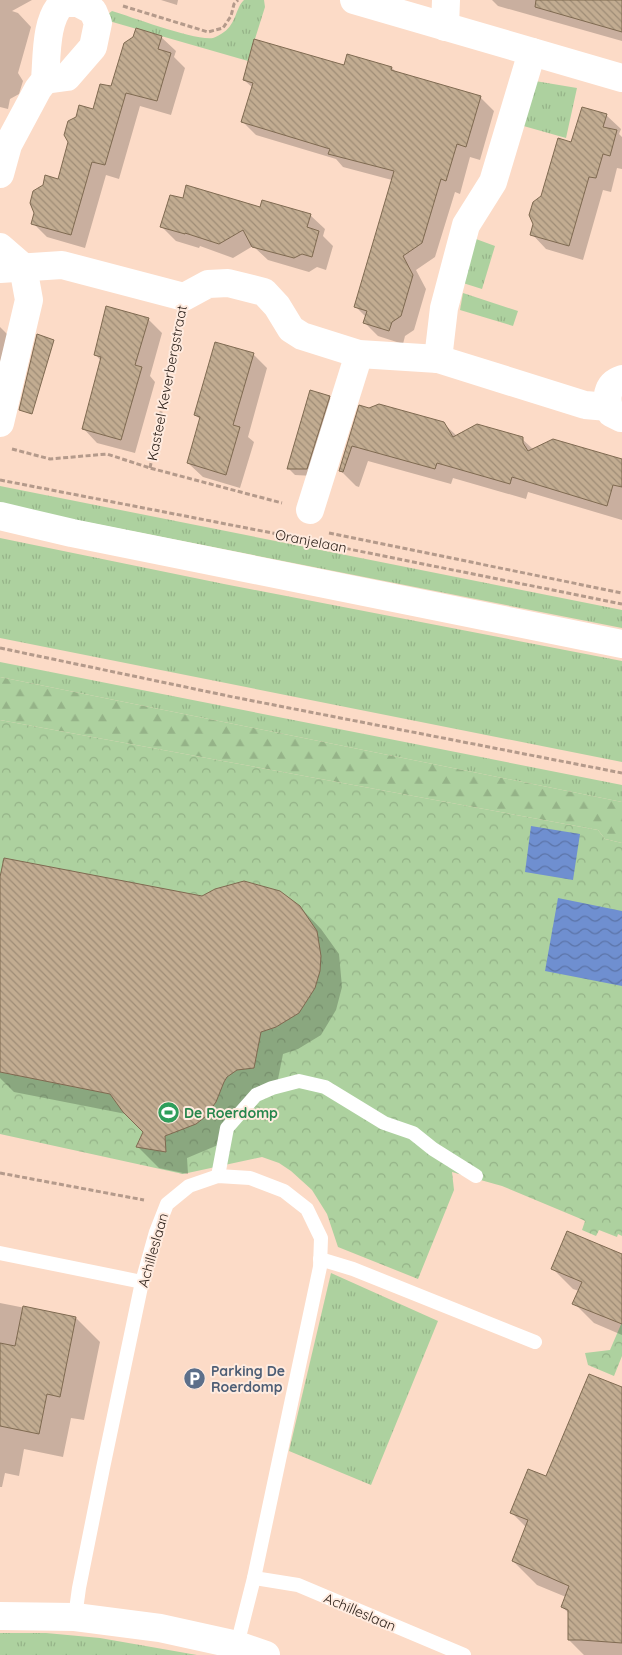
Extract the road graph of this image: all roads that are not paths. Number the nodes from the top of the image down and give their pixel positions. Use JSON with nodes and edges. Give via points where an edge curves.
{"nodes":[{"id":1,"x":354,"y":0,"type":"edge"},
{"id":2,"x":445,"y":13,"type":"edge"},
{"id":3,"x":532,"y":52,"type":"junction"},
{"id":4,"x":622,"y":78,"type":"edge"},
{"id":5,"x":45,"y":80,"type":"junction"},
{"id":6,"x":0,"y":174,"type":"edge"},
{"id":7,"x":0,"y":247,"type":"edge"},
{"id":8,"x":12,"y":268,"type":"edge"},
{"id":9,"x":359,"y":354,"type":"junction"},
{"id":10,"x":438,"y":359,"type":"junction"},
{"id":11,"x":622,"y":379,"type":"edge"},
{"id":12,"x":615,"y":412,"type":"edge"},
{"id":13,"x":0,"y":422,"type":"edge"},
{"id":14,"x":310,"y":510,"type":"road end"},
{"id":15,"x":0,"y":516,"type":"edge"},
{"id":16,"x":0,"y":522,"type":"edge"},
{"id":17,"x":72,"y":533,"type":"junction"},
{"id":18,"x":622,"y":644,"type":"edge"},
{"id":19,"x":218,"y":1176,"type":"junction"},
{"id":20,"x":476,"y":1176,"type":"dead end"},
{"id":21,"x":0,"y":1253,"type":"edge"},
{"id":22,"x":320,"y":1259,"type":"junction"},
{"id":23,"x":142,"y":1282,"type":"junction"},
{"id":24,"x":535,"y":1342,"type":"dead end"},
{"id":25,"x":254,"y":1578,"type":"junction"},
{"id":26,"x":0,"y":1616,"type":"edge"},
{"id":27,"x":76,"y":1617,"type":"junction"},
{"id":28,"x":237,"y":1645,"type":"junction"},
{"id":29,"x":266,"y":1655,"type":"edge"},
{"id":30,"x":464,"y":1655,"type":"edge"}],
"edges":[{"from":1,"to":2,"type":"street"},
{"from":2,"to":3,"type":"street"},
{"from":3,"to":4,"type":"street"},
{"from":3,"to":10,"type":"street","via":[[493,182],[466,225],[444,308]]},
{"from":5,"to":5,"type":"street","via":[[49,34],[57,8],[63,3],[78,3],[93,11],[98,23],[93,47],[67,78]]},
{"from":5,"to":6,"type":"street","via":[[8,145]]},
{"from":7,"to":8,"type":"street"},
{"from":8,"to":9,"type":"street","name":"Kasteel Keverbergstraat","via":[[62,265],[184,297],[208,284],[228,283],[264,292],[291,330],[302,336]]},
{"from":8,"to":13,"type":"street","via":[[29,300]]},
{"from":9,"to":10,"type":"street","name":"Kasteel Keverbergstraat"},
{"from":9,"to":14,"type":"street"},
{"from":10,"to":12,"type":"street","name":"Kasteel Keverbergstraat"},
{"from":11,"to":12,"type":"street","name":"Kasteel Keverbergstraat","via":[[617,380],[607,393]]},
{"from":15,"to":17,"type":"street"},
{"from":16,"to":17,"type":"street"},
{"from":17,"to":18,"type":"street"},
{"from":19,"to":20,"type":"lane","via":[[227,1128],[256,1095],[299,1080],[325,1087],[384,1123],[412,1133]]},
{"from":19,"to":22,"type":"lane","name":"Achilleslaan","via":[[250,1178],[284,1191],[307,1209],[321,1238]]},
{"from":19,"to":23,"type":"lane","name":"Achilleslaan","via":[[189,1186],[167,1204]]},
{"from":21,"to":23,"type":"lane"},
{"from":22,"to":24,"type":"lane","via":[[353,1269]]},
{"from":22,"to":25,"type":"lane","name":"Achilleslaan"},
{"from":23,"to":27,"type":"lane","name":"Achilleslaan","via":[[79,1588]]},
{"from":25,"to":28,"type":"lane","name":"Achilleslaan"},
{"from":25,"to":30,"type":"lane","name":"Achilleslaan","via":[[298,1585]]},
{"from":26,"to":27,"type":"street"},
{"from":27,"to":28,"type":"street","via":[[160,1628]]},
{"from":28,"to":29,"type":"street"}]}
